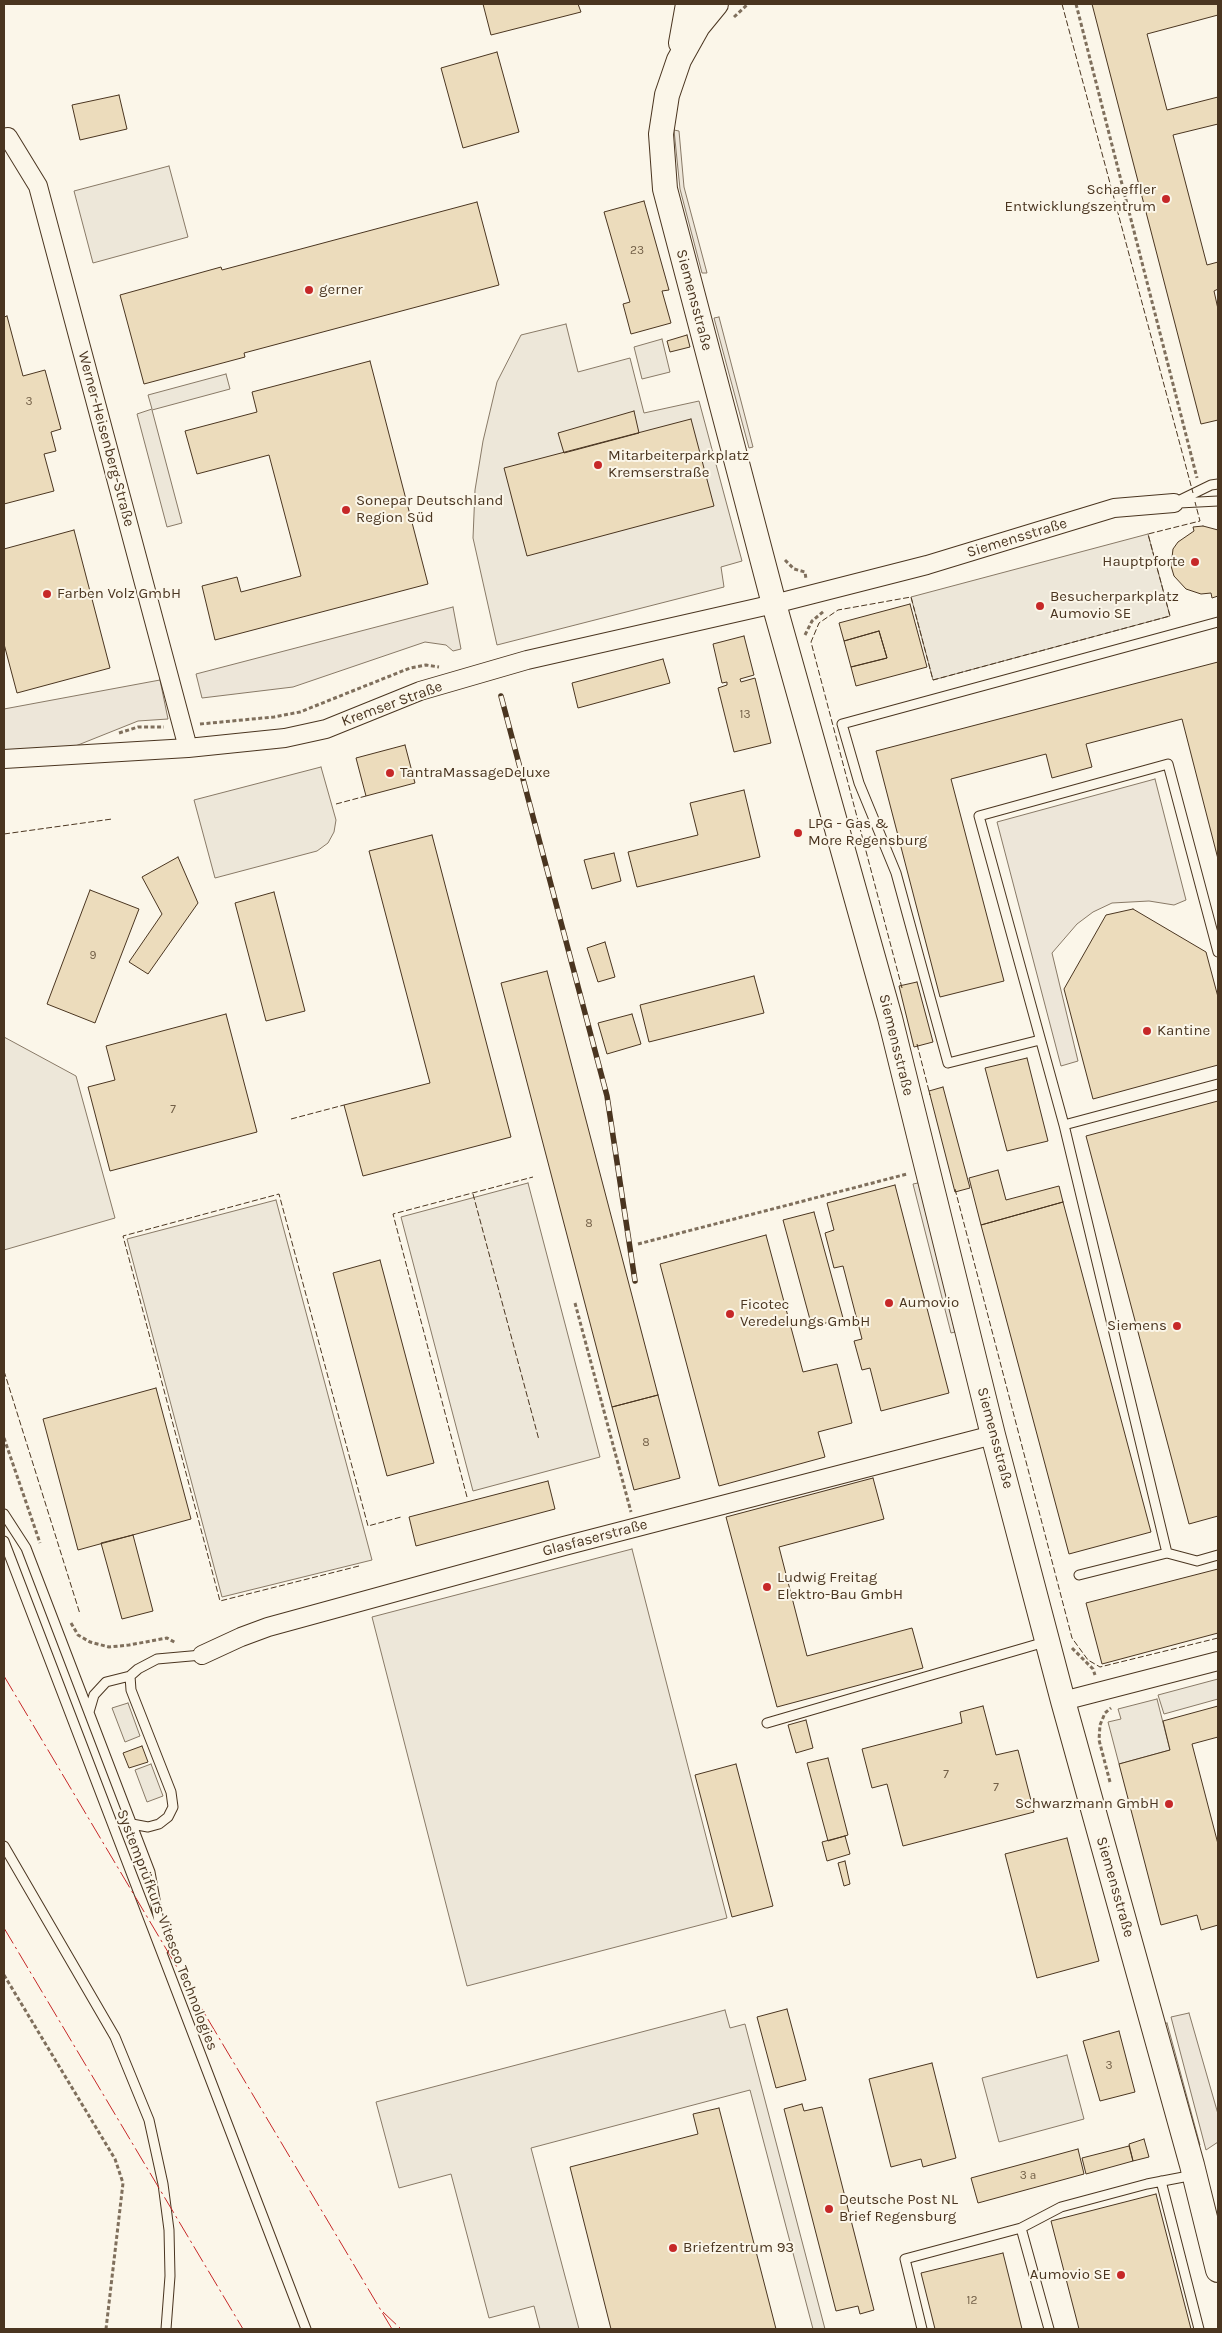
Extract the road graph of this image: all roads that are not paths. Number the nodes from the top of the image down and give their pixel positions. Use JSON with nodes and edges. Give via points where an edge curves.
{"nodes":[{"id":1,"x":688,"y":4,"type":"edge"},
{"id":2,"x":723,"y":13,"type":"edge"},
{"id":3,"x":678,"y":60,"type":"junction"},
{"id":4,"x":8,"y":137,"type":"dead end"},
{"id":5,"x":1218,"y":484,"type":"edge"},
{"id":6,"x":1218,"y":501,"type":"edge"},
{"id":7,"x":1174,"y":503,"type":"junction"},
{"id":8,"x":774,"y":604,"type":"junction"},
{"id":9,"x":1218,"y":622,"type":"edge"},
{"id":10,"x":188,"y":748,"type":"junction"},
{"id":11,"x":4,"y":759,"type":"edge"},
{"id":12,"x":1218,"y":952,"type":"edge"},
{"id":13,"x":1040,"y":1040,"type":"junction"},
{"id":14,"x":1218,"y":1084,"type":"edge"},
{"id":15,"x":1064,"y":1125,"type":"junction"},
{"id":16,"x":993,"y":1435,"type":"junction"},
{"id":17,"x":4,"y":1514,"type":"edge"},
{"id":18,"x":4,"y":1541,"type":"edge"},
{"id":19,"x":1167,"y":1553,"type":"junction"},
{"id":20,"x":1218,"y":1555,"type":"edge"},
{"id":21,"x":1079,"y":1575,"type":"dead end"},
{"id":22,"x":1058,"y":1641,"type":"junction"},
{"id":23,"x":202,"y":1655,"type":"joint"},
{"id":24,"x":1218,"y":1660,"type":"edge"},
{"id":25,"x":130,"y":1676,"type":"junction"},
{"id":26,"x":1063,"y":1701,"type":"junction"},
{"id":27,"x":89,"y":1712,"type":"junction"},
{"id":28,"x":767,"y":1723,"type":"dead end"},
{"id":29,"x":132,"y":1824,"type":"junction"},
{"id":30,"x":4,"y":1846,"type":"edge"},
{"id":31,"x":168,"y":1971,"type":"junction"},
{"id":32,"x":1195,"y":2175,"type":"junction"},
{"id":33,"x":1161,"y":2181,"type":"junction"},
{"id":34,"x":1021,"y":2228,"type":"junction"},
{"id":35,"x":1218,"y":2270,"type":"edge"},
{"id":36,"x":166,"y":2329,"type":"edge"},
{"id":37,"x":306,"y":2329,"type":"edge"},
{"id":38,"x":922,"y":2329,"type":"edge"},
{"id":39,"x":1049,"y":2329,"type":"edge"},
{"id":40,"x":1199,"y":2329,"type":"edge"}],
"edges":[{"from":1,"to":3,"type":"street"},
{"from":2,"to":3,"type":"street","name":"Siemensstraße","via":[[698,26]]},
{"from":3,"to":8,"type":"street","name":"Siemensstraße","via":[[667,95],[661,134],[665,189]]},
{"from":4,"to":10,"type":"street","name":"Werner-Heisenberg-Straße","via":[[38,186]]},
{"from":5,"to":7,"type":"lane"},
{"from":6,"to":7,"type":"lane"},
{"from":7,"to":8,"type":"street","name":"Siemensstraße","via":[[1114,508],[927,565]]},
{"from":8,"to":10,"type":"street","name":"Kremser Straße","via":[[527,660],[420,691],[326,729],[285,738]]},
{"from":8,"to":16,"type":"street","name":"Siemensstraße","via":[[885,999]]},
{"from":9,"to":13,"type":"lane","via":[[842,724],[859,783],[896,873],[948,1064]]},
{"from":10,"to":11,"type":"street","name":"Kremser Straße"},
{"from":12,"to":13,"type":"lane","via":[[1168,764],[979,816]]},
{"from":13,"to":15,"type":"lane"},
{"from":14,"to":15,"type":"lane"},
{"from":15,"to":19,"type":"lane"},
{"from":16,"to":22,"type":"street","name":"Siemensstraße"},
{"from":16,"to":23,"type":"street","name":"Glasfaserstraße","via":[[634,1527],[268,1627],[240,1636]]},
{"from":17,"to":27,"type":"lane","via":[[26,1548]]},
{"from":18,"to":31,"type":"lane","name":"Systemprüfkurs Vitesco Technologies"},
{"from":19,"to":20,"type":"lane","via":[[1197,1561]]},
{"from":19,"to":21,"type":"lane"},
{"from":22,"to":26,"type":"street","name":"Siemensstraße"},
{"from":22,"to":28,"type":"lane"},
{"from":23,"to":25,"type":"lane","via":[[157,1659]]},
{"from":24,"to":26,"type":"street"},
{"from":25,"to":27,"type":"lane","via":[[106,1682],[94,1695]]},
{"from":25,"to":29,"type":"lane","via":[[130,1690],[171,1792],[172,1807],[168,1818],[159,1824],[148,1827]]},
{"from":26,"to":32,"type":"street","name":"Siemensstraße"},
{"from":27,"to":29,"type":"lane"},
{"from":29,"to":31,"type":"lane","via":[[150,1872]]},
{"from":30,"to":36,"type":"lane","via":[[115,2037],[149,2120],[169,2230]]},
{"from":31,"to":37,"type":"lane","name":"Systemprüfkurs Vitesco Technologies"},
{"from":32,"to":33,"type":"lane"},
{"from":32,"to":35,"type":"street","name":"Siemensstraße"},
{"from":33,"to":34,"type":"lane","via":[[1061,2207]]},
{"from":33,"to":40,"type":"lane"},
{"from":34,"to":38,"type":"lane","via":[[905,2259]]},
{"from":34,"to":39,"type":"lane"}]}
